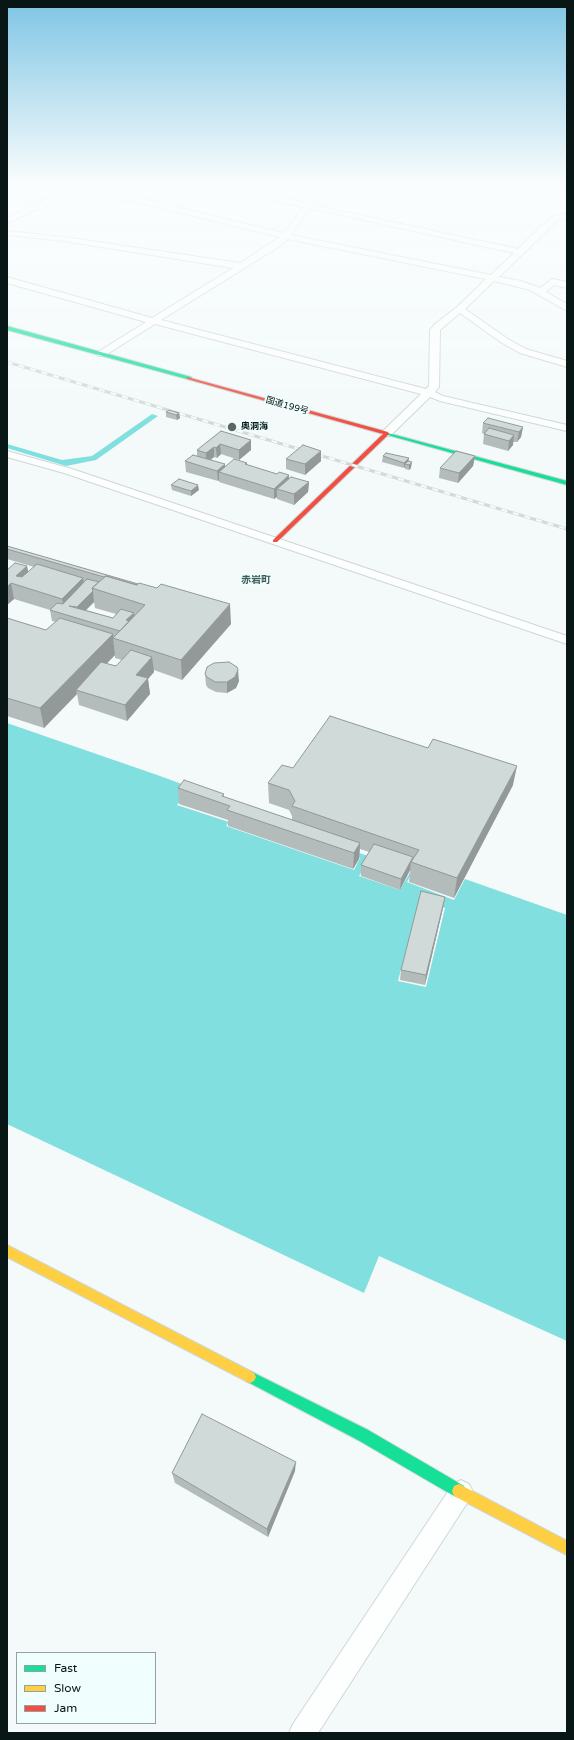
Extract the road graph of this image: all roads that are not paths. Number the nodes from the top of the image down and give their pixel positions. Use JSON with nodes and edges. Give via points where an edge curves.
{"nodes":[{"id":1,"x":235,"y":265,"type":"edge"},
{"id":2,"x":431,"y":265,"type":"edge"},
{"id":3,"x":507,"y":265,"type":"edge"},
{"id":4,"x":240,"y":266,"type":"joint"},
{"id":5,"x":494,"y":278,"type":"junction"},
{"id":6,"x":7,"y":280,"type":"edge"},
{"id":7,"x":567,"y":285,"type":"edge"},
{"id":8,"x":540,"y":293,"type":"junction"},
{"id":9,"x":567,"y":308,"type":"edge"},
{"id":10,"x":460,"y":309,"type":"junction"},
{"id":11,"x":153,"y":321,"type":"junction"},
{"id":12,"x":7,"y":322,"type":"edge"},
{"id":13,"x":7,"y":328,"type":"edge"},
{"id":14,"x":105,"y":352,"type":"junction"},
{"id":15,"x":567,"y":364,"type":"edge"},
{"id":16,"x":429,"y":393,"type":"junction"},
{"id":17,"x":567,"y":428,"type":"edge"},
{"id":18,"x":390,"y":431,"type":"junction"},
{"id":19,"x":7,"y":454,"type":"edge"},
{"id":20,"x":567,"y":475,"type":"edge"},
{"id":21,"x":567,"y":483,"type":"edge"},
{"id":22,"x":274,"y":541,"type":"junction"},
{"id":23,"x":567,"y":640,"type":"edge"},
{"id":24,"x":7,"y":1251,"type":"edge"},
{"id":25,"x":461,"y":1492,"type":"junction"},
{"id":26,"x":567,"y":1548,"type":"edge"},
{"id":27,"x":302,"y":1733,"type":"edge"}],
"edges":[{"from":1,"to":4,"type":"street"},
{"from":2,"to":5,"type":"street"},
{"from":3,"to":5,"type":"street"},
{"from":4,"to":11,"type":"street"},
{"from":5,"to":8,"type":"street","via":[[518,283]]},
{"from":5,"to":10,"type":"street"},
{"from":6,"to":11,"type":"street"},
{"from":7,"to":8,"type":"street","via":[[552,282]]},
{"from":8,"to":9,"type":"street"},
{"from":10,"to":15,"type":"street","via":[[523,351]]},
{"from":10,"to":16,"type":"street","via":[[435,330],[434,387]]},
{"from":11,"to":14,"type":"street"},
{"from":11,"to":16,"type":"street"},
{"from":12,"to":14,"type":"main road","name":"国道199号"},
{"from":13,"to":14,"type":"main road","name":"国道199号"},
{"from":14,"to":18,"type":"main road","name":"国道199号"},
{"from":16,"to":17,"type":"street","via":[[440,398]]},
{"from":16,"to":18,"type":"street"},
{"from":18,"to":20,"type":"main road","name":"国道199号"},
{"from":18,"to":21,"type":"main road","name":"国道199号"},
{"from":18,"to":22,"type":"main road"},
{"from":19,"to":22,"type":"street"},
{"from":22,"to":23,"type":"street"},
{"from":24,"to":25,"type":"main road","via":[[363,1434]]},
{"from":25,"to":26,"type":"main road"},
{"from":25,"to":27,"type":"street"}]}
